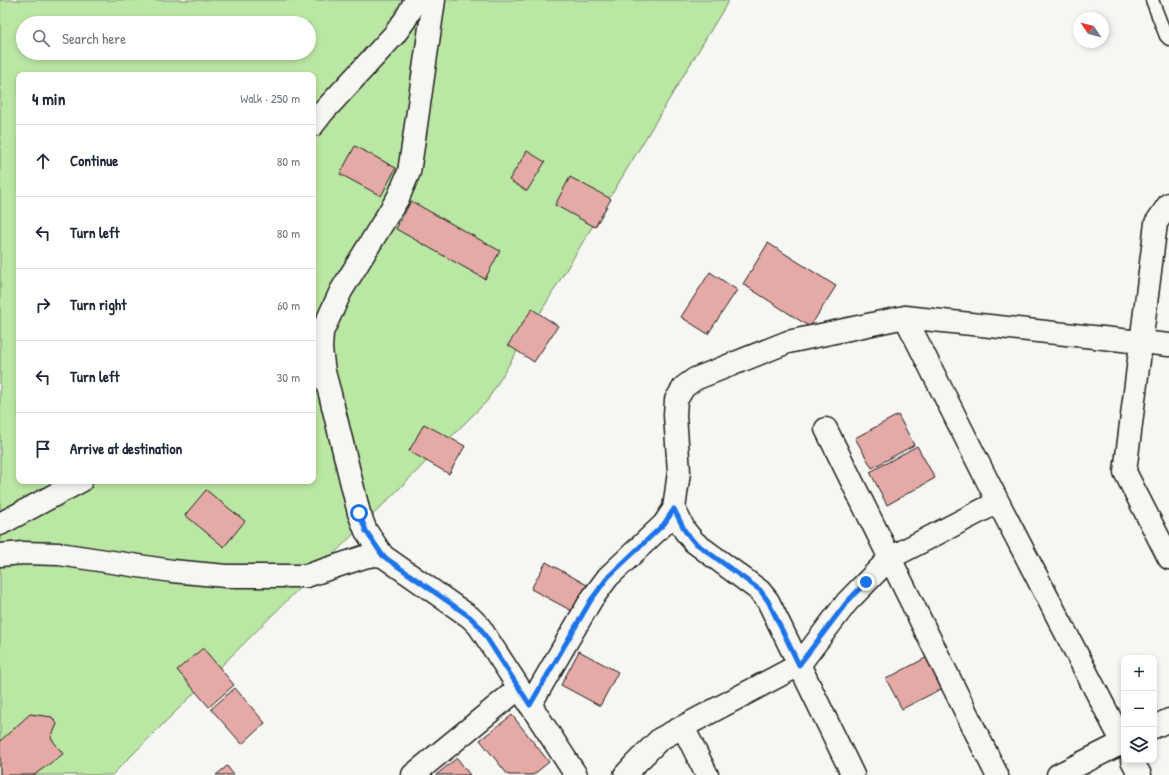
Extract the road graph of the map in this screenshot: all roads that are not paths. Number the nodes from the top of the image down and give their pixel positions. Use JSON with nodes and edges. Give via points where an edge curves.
{"nodes":[{"id":1,"x":416,"y":0,"type":"edge"},
{"id":2,"x":434,"y":0,"type":"edge"},
{"id":3,"x":1152,"y":0,"type":"edge"},
{"id":4,"x":1169,"y":39,"type":"edge"},
{"id":5,"x":316,"y":121,"type":"edge"},
{"id":6,"x":1169,"y":204,"type":"edge"},
{"id":7,"x":905,"y":317,"type":"junction"},
{"id":8,"x":1142,"y":342,"type":"junction"},
{"id":9,"x":1169,"y":345,"type":"edge"},
{"id":10,"x":826,"y":429,"type":"dead end"},
{"id":11,"x":75,"y":484,"type":"edge"},
{"id":12,"x":998,"y":502,"type":"junction"},
{"id":13,"x":674,"y":509,"type":"junction"},
{"id":14,"x":0,"y":524,"type":"edge"},
{"id":15,"x":0,"y":555,"type":"edge"},
{"id":16,"x":383,"y":556,"type":"junction"},
{"id":17,"x":890,"y":558,"type":"junction"},
{"id":18,"x":1169,"y":558,"type":"edge"},
{"id":19,"x":799,"y":665,"type":"junction"},
{"id":20,"x":525,"y":696,"type":"junction"},
{"id":21,"x":1169,"y":720,"type":"edge"},
{"id":22,"x":1157,"y":726,"type":"edge"},
{"id":23,"x":683,"y":727,"type":"junction"},
{"id":24,"x":1121,"y":737,"type":"edge"},
{"id":25,"x":1121,"y":749,"type":"edge"},
{"id":26,"x":1134,"y":763,"type":"edge"},
{"id":27,"x":413,"y":775,"type":"edge"},
{"id":28,"x":576,"y":775,"type":"edge"},
{"id":29,"x":625,"y":775,"type":"edge"},
{"id":30,"x":707,"y":775,"type":"edge"},
{"id":31,"x":853,"y":775,"type":"edge"},
{"id":32,"x":997,"y":775,"type":"edge"},
{"id":33,"x":1058,"y":775,"type":"edge"},
{"id":34,"x":1140,"y":775,"type":"edge"}],
"edges":[{"from":1,"to":5,"type":"street","via":[[394,35]]},
{"from":2,"to":16,"type":"street","via":[[409,172],[398,198],[341,291],[322,332],[324,372],[359,513],[366,531]]},
{"from":3,"to":4,"type":"lane"},
{"from":6,"to":8,"type":"street","via":[[1156,223]]},
{"from":7,"to":8,"type":"street"},
{"from":7,"to":12,"type":"street"},
{"from":7,"to":13,"type":"street","via":[[788,342],[695,379],[684,387],[676,400],[674,415],[679,472]]},
{"from":8,"to":9,"type":"street"},
{"from":8,"to":18,"type":"street","via":[[1125,472]]},
{"from":10,"to":17,"type":"street"},
{"from":11,"to":14,"type":"street"},
{"from":12,"to":17,"type":"street"},
{"from":12,"to":24,"type":"street"},
{"from":13,"to":19,"type":"street","via":[[694,542],[760,590],[768,601]]},
{"from":13,"to":20,"type":"street","via":[[664,524],[599,588]]},
{"from":15,"to":16,"type":"street","via":[[23,552],[59,554],[172,571],[226,576],[306,576],[364,557]]},
{"from":16,"to":20,"type":"street","via":[[470,617],[479,626]]},
{"from":17,"to":19,"type":"street","via":[[847,602]]},
{"from":17,"to":32,"type":"street"},
{"from":19,"to":23,"type":"street"},
{"from":19,"to":31,"type":"street"},
{"from":20,"to":27,"type":"street"},
{"from":20,"to":28,"type":"street"},
{"from":21,"to":22,"type":"street"},
{"from":23,"to":29,"type":"street","via":[[660,739]]},
{"from":23,"to":30,"type":"street"},
{"from":25,"to":33,"type":"street"},
{"from":26,"to":34,"type":"street"}]}
